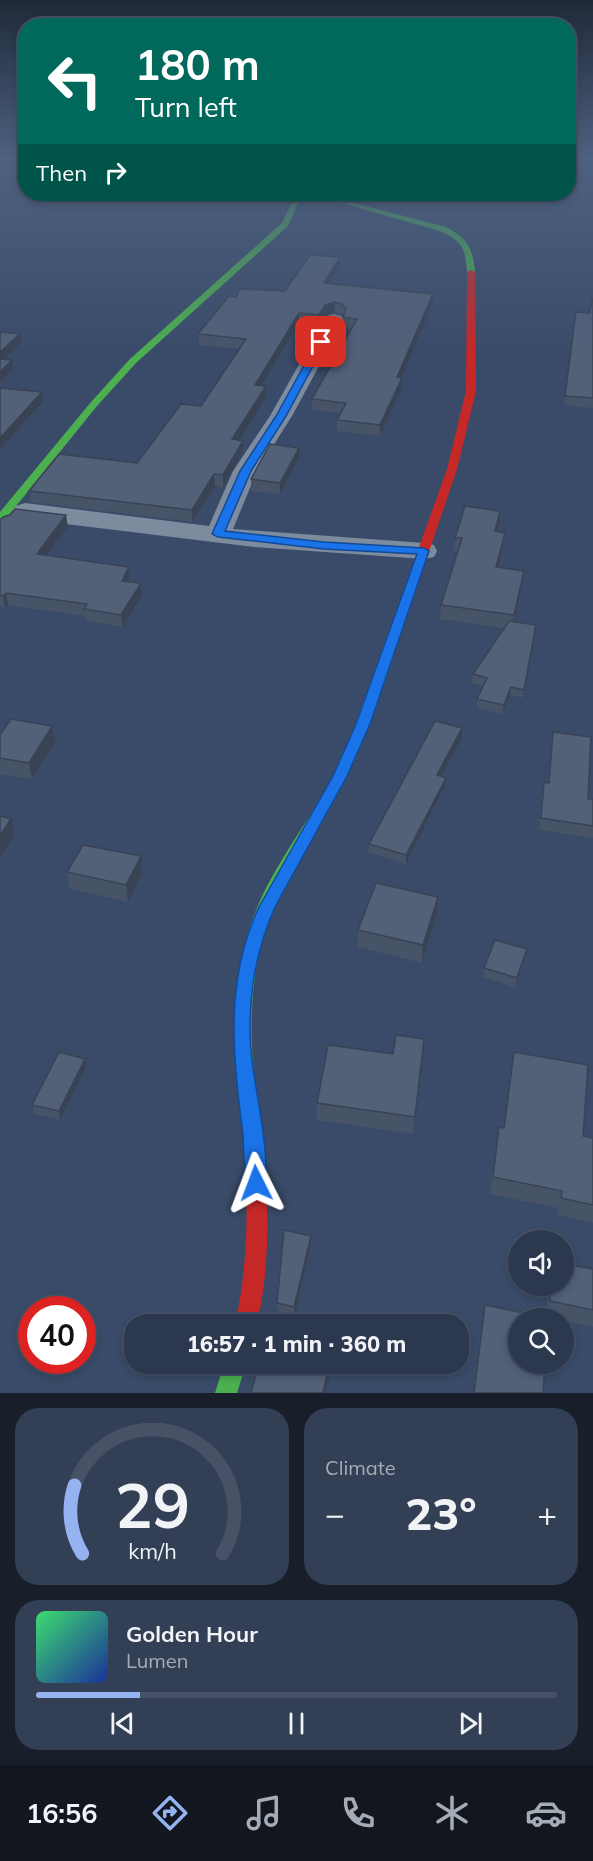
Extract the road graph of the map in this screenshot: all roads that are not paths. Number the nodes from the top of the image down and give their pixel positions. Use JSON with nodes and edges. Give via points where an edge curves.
{"nodes":[{"id":1,"x":286,"y":222,"type":"edge"},
{"id":2,"x":420,"y":222,"type":"edge"},
{"id":3,"x":334,"y":320,"type":"dead end"},
{"id":4,"x":4,"y":514,"type":"edge"},
{"id":5,"x":218,"y":534,"type":"junction"},
{"id":6,"x":424,"y":551,"type":"junction"},
{"id":7,"x":249,"y":1314,"type":"edge"},
{"id":8,"x":232,"y":1374,"type":"edge"},
{"id":9,"x":226,"y":1393,"type":"edge"}],
"edges":[{"from":1,"to":4,"type":"street","via":[[133,361]]},
{"from":2,"to":6,"type":"street","via":[[463,239],[469,249],[471,391],[452,469]]},
{"from":3,"to":5,"type":"street","via":[[281,416],[250,462]]},
{"from":4,"to":5,"type":"street"},
{"from":5,"to":6,"type":"street"},
{"from":6,"to":7,"type":"street","via":[[363,724],[340,776],[259,923],[248,962],[243,1058],[256,1163],[257,1244]]},
{"from":8,"to":9,"type":"street"}]}
